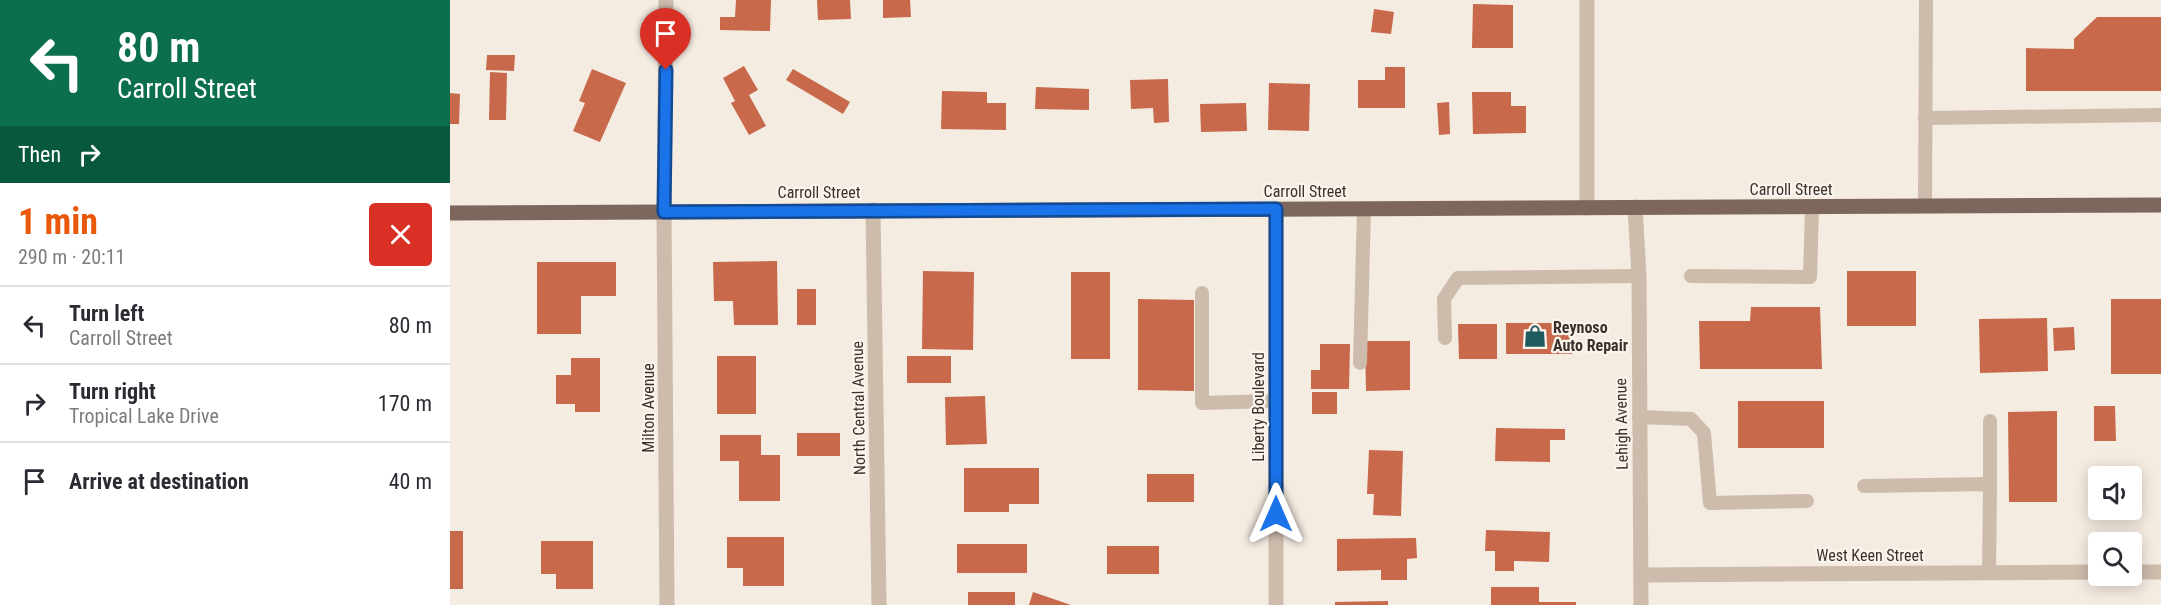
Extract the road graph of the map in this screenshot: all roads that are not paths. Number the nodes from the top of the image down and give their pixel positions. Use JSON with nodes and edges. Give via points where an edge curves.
{"nodes":[{"id":1,"x":666,"y":0,"type":"edge"},
{"id":2,"x":1587,"y":0,"type":"edge"},
{"id":3,"x":1926,"y":0,"type":"edge"},
{"id":4,"x":2161,"y":115,"type":"edge"},
{"id":5,"x":1925,"y":118,"type":"junction"},
{"id":6,"x":2161,"y":205,"type":"edge"},
{"id":7,"x":1925,"y":206,"type":"junction"},
{"id":8,"x":1635,"y":207,"type":"junction"},
{"id":9,"x":1812,"y":207,"type":"junction"},
{"id":10,"x":1364,"y":208,"type":"junction"},
{"id":11,"x":1587,"y":208,"type":"junction"},
{"id":12,"x":1276,"y":209,"type":"junction"},
{"id":13,"x":873,"y":210,"type":"junction"},
{"id":14,"x":664,"y":212,"type":"junction"},
{"id":15,"x":450,"y":213,"type":"edge"},
{"id":16,"x":1638,"y":276,"type":"junction"},
{"id":17,"x":1691,"y":276,"type":"dead end"},
{"id":18,"x":1202,"y":293,"type":"dead end"},
{"id":19,"x":1444,"y":338,"type":"dead end"},
{"id":20,"x":1360,"y":363,"type":"dead end"},
{"id":21,"x":1276,"y":401,"type":"junction"},
{"id":22,"x":1639,"y":417,"type":"junction"},
{"id":23,"x":1990,"y":421,"type":"dead end"},
{"id":24,"x":1990,"y":484,"type":"junction"},
{"id":25,"x":1864,"y":486,"type":"dead end"},
{"id":26,"x":1807,"y":501,"type":"dead end"},
{"id":27,"x":2088,"y":572,"type":"edge"},
{"id":28,"x":2142,"y":572,"type":"edge"},
{"id":29,"x":2161,"y":572,"type":"edge"},
{"id":30,"x":1989,"y":573,"type":"junction"},
{"id":31,"x":1642,"y":575,"type":"junction"},
{"id":32,"x":667,"y":605,"type":"edge"},
{"id":33,"x":879,"y":605,"type":"edge"},
{"id":34,"x":1276,"y":605,"type":"edge"},
{"id":35,"x":1641,"y":605,"type":"edge"}],
"edges":[{"from":1,"to":14,"type":"street","name":"Milton Avenue"},
{"from":2,"to":11,"type":"street"},
{"from":3,"to":5,"type":"lane"},
{"from":4,"to":5,"type":"lane"},
{"from":5,"to":7,"type":"lane"},
{"from":6,"to":7,"type":"main road","name":"Carroll Street"},
{"from":7,"to":9,"type":"main road","name":"Carroll Street"},
{"from":8,"to":9,"type":"main road","name":"Carroll Street"},
{"from":8,"to":11,"type":"main road","name":"Carroll Street"},
{"from":8,"to":16,"type":"street","name":"Lehigh Avenue"},
{"from":9,"to":17,"type":"lane","via":[[1810,277]]},
{"from":10,"to":11,"type":"main road","name":"Carroll Street"},
{"from":10,"to":12,"type":"main road","name":"Carroll Street"},
{"from":10,"to":20,"type":"lane"},
{"from":12,"to":13,"type":"main road","name":"Carroll Street"},
{"from":12,"to":21,"type":"street","name":"Liberty Boulevard"},
{"from":13,"to":14,"type":"main road","name":"Carroll Street"},
{"from":13,"to":33,"type":"street","name":"North Central Avenue"},
{"from":14,"to":15,"type":"main road","name":"Carroll Street"},
{"from":14,"to":32,"type":"street","name":"Milton Avenue"},
{"from":16,"to":19,"type":"lane","via":[[1458,278],[1444,299]]},
{"from":16,"to":22,"type":"street","name":"Lehigh Avenue"},
{"from":18,"to":21,"type":"lane","via":[[1202,403]]},
{"from":21,"to":34,"type":"street","name":"Liberty Boulevard"},
{"from":22,"to":26,"type":"lane","via":[[1691,419],[1704,434],[1710,503]]},
{"from":22,"to":31,"type":"street","name":"Lehigh Avenue"},
{"from":23,"to":24,"type":"lane"},
{"from":24,"to":25,"type":"lane"},
{"from":24,"to":30,"type":"lane"},
{"from":27,"to":30,"type":"street","name":"West Keen Street"},
{"from":28,"to":29,"type":"street"},
{"from":30,"to":31,"type":"street","name":"West Keen Street"},
{"from":31,"to":35,"type":"street","name":"Lehigh Avenue"}]}
